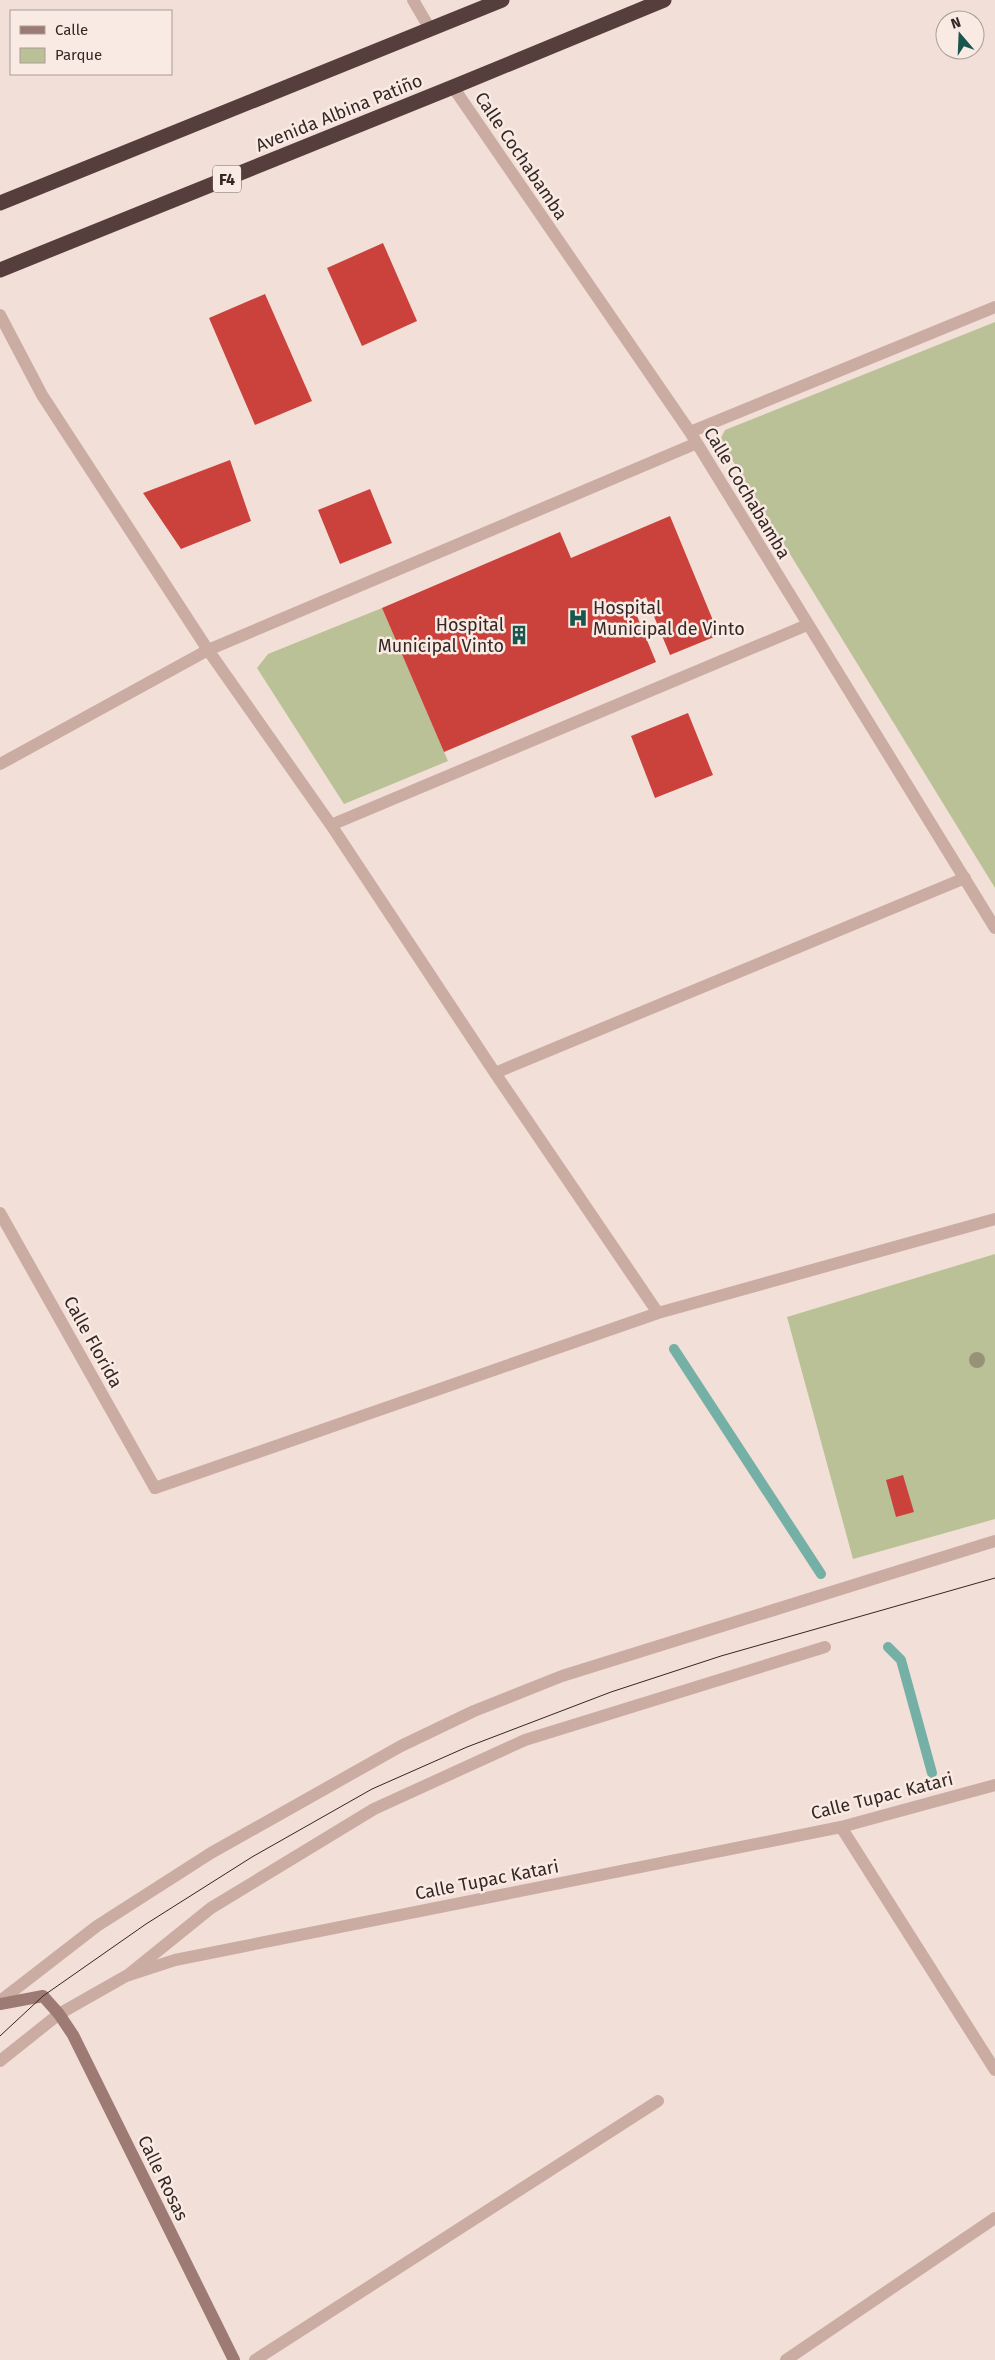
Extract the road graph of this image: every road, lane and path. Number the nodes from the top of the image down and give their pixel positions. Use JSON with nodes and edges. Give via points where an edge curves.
{"nodes":[{"id":1,"x":413,"y":0,"type":"edge"},
{"id":2,"x":502,"y":0,"type":"edge"},
{"id":3,"x":664,"y":0,"type":"edge"},
{"id":4,"x":430,"y":29,"type":"junction"},
{"id":5,"x":453,"y":88,"type":"junction"},
{"id":6,"x":0,"y":203,"type":"edge"},
{"id":7,"x":0,"y":270,"type":"edge"},
{"id":8,"x":995,"y":307,"type":"edge"},
{"id":9,"x":0,"y":314,"type":"edge"},
{"id":10,"x":693,"y":437,"type":"junction"},
{"id":11,"x":807,"y":625,"type":"junction"},
{"id":12,"x":208,"y":650,"type":"junction"},
{"id":13,"x":0,"y":764,"type":"edge"},
{"id":14,"x":330,"y":825,"type":"junction"},
{"id":15,"x":965,"y":878,"type":"junction"},
{"id":16,"x":995,"y":928,"type":"edge"},
{"id":17,"x":495,"y":1073,"type":"junction"},
{"id":18,"x":0,"y":1213,"type":"edge"},
{"id":19,"x":995,"y":1219,"type":"edge"},
{"id":20,"x":658,"y":1313,"type":"junction"},
{"id":21,"x":995,"y":1541,"type":"edge"},
{"id":22,"x":825,"y":1647,"type":"dead end"},
{"id":23,"x":995,"y":1785,"type":"edge"},
{"id":24,"x":841,"y":1827,"type":"junction"},
{"id":25,"x":126,"y":1976,"type":"junction"},
{"id":26,"x":0,"y":2002,"type":"edge"},
{"id":27,"x":58,"y":2014,"type":"junction"},
{"id":28,"x":0,"y":2061,"type":"edge"},
{"id":29,"x":995,"y":2070,"type":"edge"},
{"id":30,"x":658,"y":2101,"type":"dead end"},
{"id":31,"x":995,"y":2218,"type":"edge"},
{"id":32,"x":234,"y":2360,"type":"edge"},
{"id":33,"x":255,"y":2360,"type":"edge"},
{"id":34,"x":786,"y":2360,"type":"edge"}],
"edges":[{"from":1,"to":4,"type":"street"},
{"from":2,"to":4,"type":"highway"},
{"from":3,"to":5,"type":"highway","name":"Avenida Albina Patiño","number":"F4"},
{"from":4,"to":6,"type":"highway"},
{"from":5,"to":7,"type":"highway","name":"Avenida Albina Patiño","number":"F4"},
{"from":5,"to":10,"type":"street","name":"Calle Cochabamba"},
{"from":8,"to":10,"type":"street"},
{"from":9,"to":12,"type":"street","via":[[42,395]]},
{"from":10,"to":11,"type":"street","name":"Calle Cochabamba"},
{"from":10,"to":12,"type":"street"},
{"from":11,"to":14,"type":"street"},
{"from":11,"to":15,"type":"street","name":"Calle Cochabamba"},
{"from":12,"to":13,"type":"street"},
{"from":12,"to":14,"type":"street"},
{"from":14,"to":17,"type":"street"},
{"from":15,"to":16,"type":"street","name":"Calle Cochabamba"},
{"from":15,"to":17,"type":"street"},
{"from":17,"to":20,"type":"street"},
{"from":18,"to":20,"type":"street","name":"Calle Florida","via":[[155,1488]]},
{"from":19,"to":20,"type":"street"},
{"from":21,"to":26,"type":"street","via":[[562,1676],[474,1711],[401,1746],[211,1853],[97,1926]]},
{"from":22,"to":25,"type":"street","via":[[525,1740],[374,1809],[211,1908]]},
{"from":23,"to":24,"type":"street","name":"Calle Tupac Katari"},
{"from":24,"to":25,"type":"street","name":"Calle Tupac Katari","via":[[175,1960]]},
{"from":24,"to":29,"type":"street"},
{"from":25,"to":27,"type":"street","name":"Calle Tupac Katari"},
{"from":26,"to":27,"type":"street","via":[[43,1996]]},
{"from":27,"to":28,"type":"street","name":"Calle Tupac Katari"},
{"from":27,"to":32,"type":"street","name":"Calle Rosas","via":[[73,2035]]},
{"from":30,"to":33,"type":"street"},
{"from":31,"to":34,"type":"street"}]}
